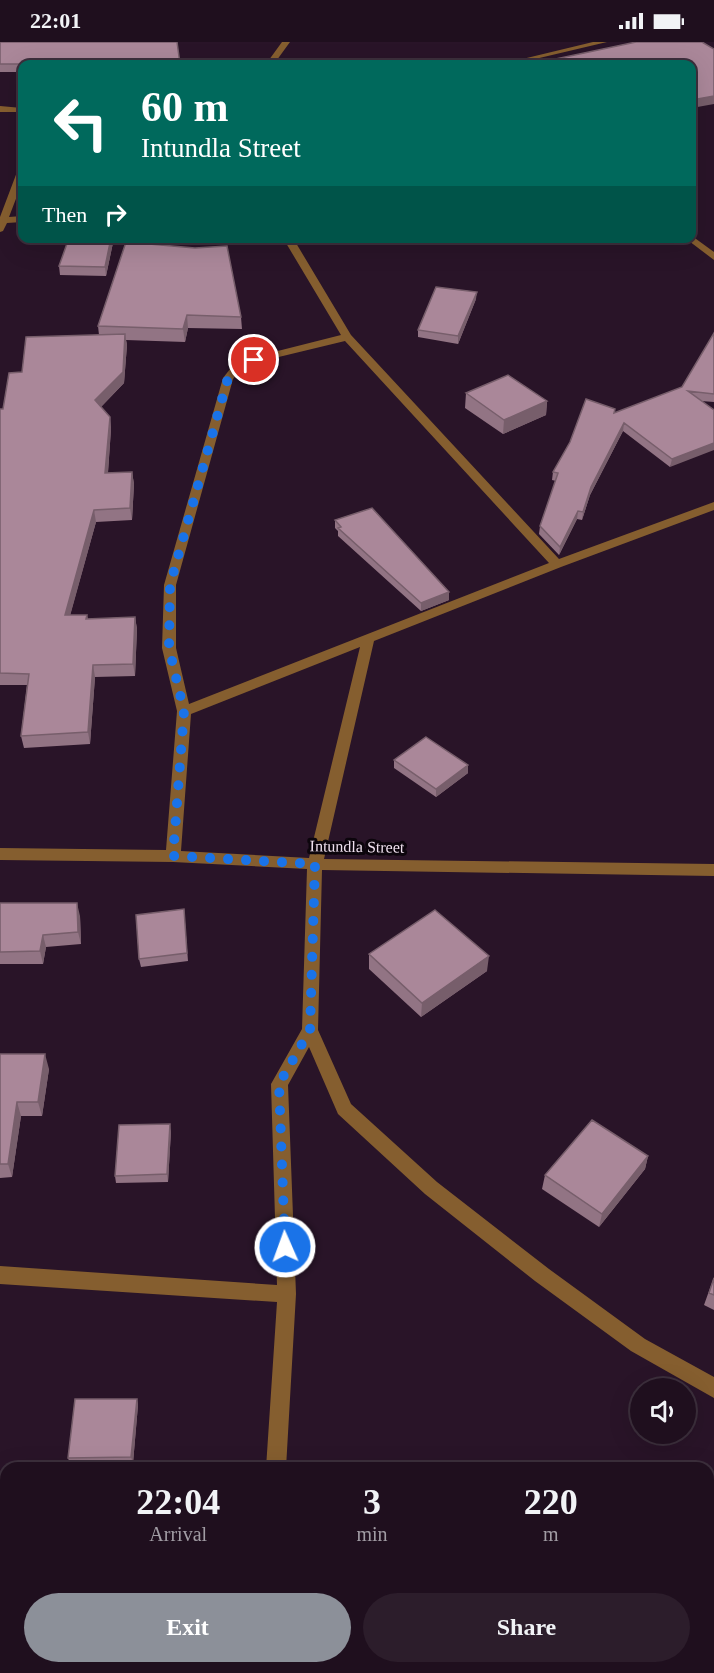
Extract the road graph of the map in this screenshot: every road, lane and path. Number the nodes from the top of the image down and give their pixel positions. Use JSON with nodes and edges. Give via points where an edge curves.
{"nodes":[{"id":1,"x":286,"y":42,"type":"edge"},
{"id":2,"x":603,"y":42,"type":"edge"},
{"id":3,"x":273,"y":60,"type":"edge"},
{"id":4,"x":524,"y":60,"type":"edge"},
{"id":5,"x":0,"y":109,"type":"edge"},
{"id":6,"x":18,"y":110,"type":"edge"},
{"id":7,"x":18,"y":183,"type":"edge"},
{"id":8,"x":18,"y":219,"type":"edge"},
{"id":9,"x":5,"y":220,"type":"junction"},
{"id":10,"x":0,"y":229,"type":"edge"},
{"id":11,"x":291,"y":243,"type":"edge"},
{"id":12,"x":696,"y":243,"type":"edge"},
{"id":13,"x":714,"y":257,"type":"edge"},
{"id":14,"x":347,"y":337,"type":"junction"},
{"id":15,"x":714,"y":506,"type":"edge"},
{"id":16,"x":557,"y":564,"type":"junction"},
{"id":17,"x":368,"y":640,"type":"junction"},
{"id":18,"x":184,"y":711,"type":"junction"},
{"id":19,"x":0,"y":854,"type":"edge"},
{"id":20,"x":173,"y":856,"type":"junction"},
{"id":21,"x":315,"y":864,"type":"junction"},
{"id":22,"x":714,"y":870,"type":"edge"},
{"id":23,"x":310,"y":1030,"type":"junction"},
{"id":24,"x":0,"y":1275,"type":"edge"},
{"id":25,"x":287,"y":1294,"type":"junction"},
{"id":26,"x":714,"y":1388,"type":"edge"},
{"id":27,"x":276,"y":1462,"type":"edge"}],
"edges":[{"from":1,"to":3,"type":"street"},
{"from":2,"to":4,"type":"street"},
{"from":5,"to":6,"type":"street"},
{"from":7,"to":9,"type":"street"},
{"from":8,"to":9,"type":"street"},
{"from":9,"to":10,"type":"street"},
{"from":11,"to":14,"type":"street"},
{"from":12,"to":13,"type":"street"},
{"from":14,"to":16,"type":"street"},
{"from":14,"to":18,"type":"street","via":[[254,360],[238,366],[228,378],[170,585],[169,648]]},
{"from":15,"to":16,"type":"street"},
{"from":16,"to":17,"type":"street"},
{"from":17,"to":18,"type":"street"},
{"from":17,"to":21,"type":"street"},
{"from":18,"to":20,"type":"street"},
{"from":19,"to":20,"type":"street","name":"Intundla Street"},
{"from":20,"to":21,"type":"street","name":"Intundla Street"},
{"from":21,"to":22,"type":"street","name":"Intundla Street"},
{"from":21,"to":23,"type":"street"},
{"from":23,"to":25,"type":"street","via":[[279,1084]]},
{"from":23,"to":26,"type":"street","via":[[344,1109],[431,1188],[638,1345]]},
{"from":24,"to":25,"type":"street"},
{"from":25,"to":27,"type":"street"}]}
